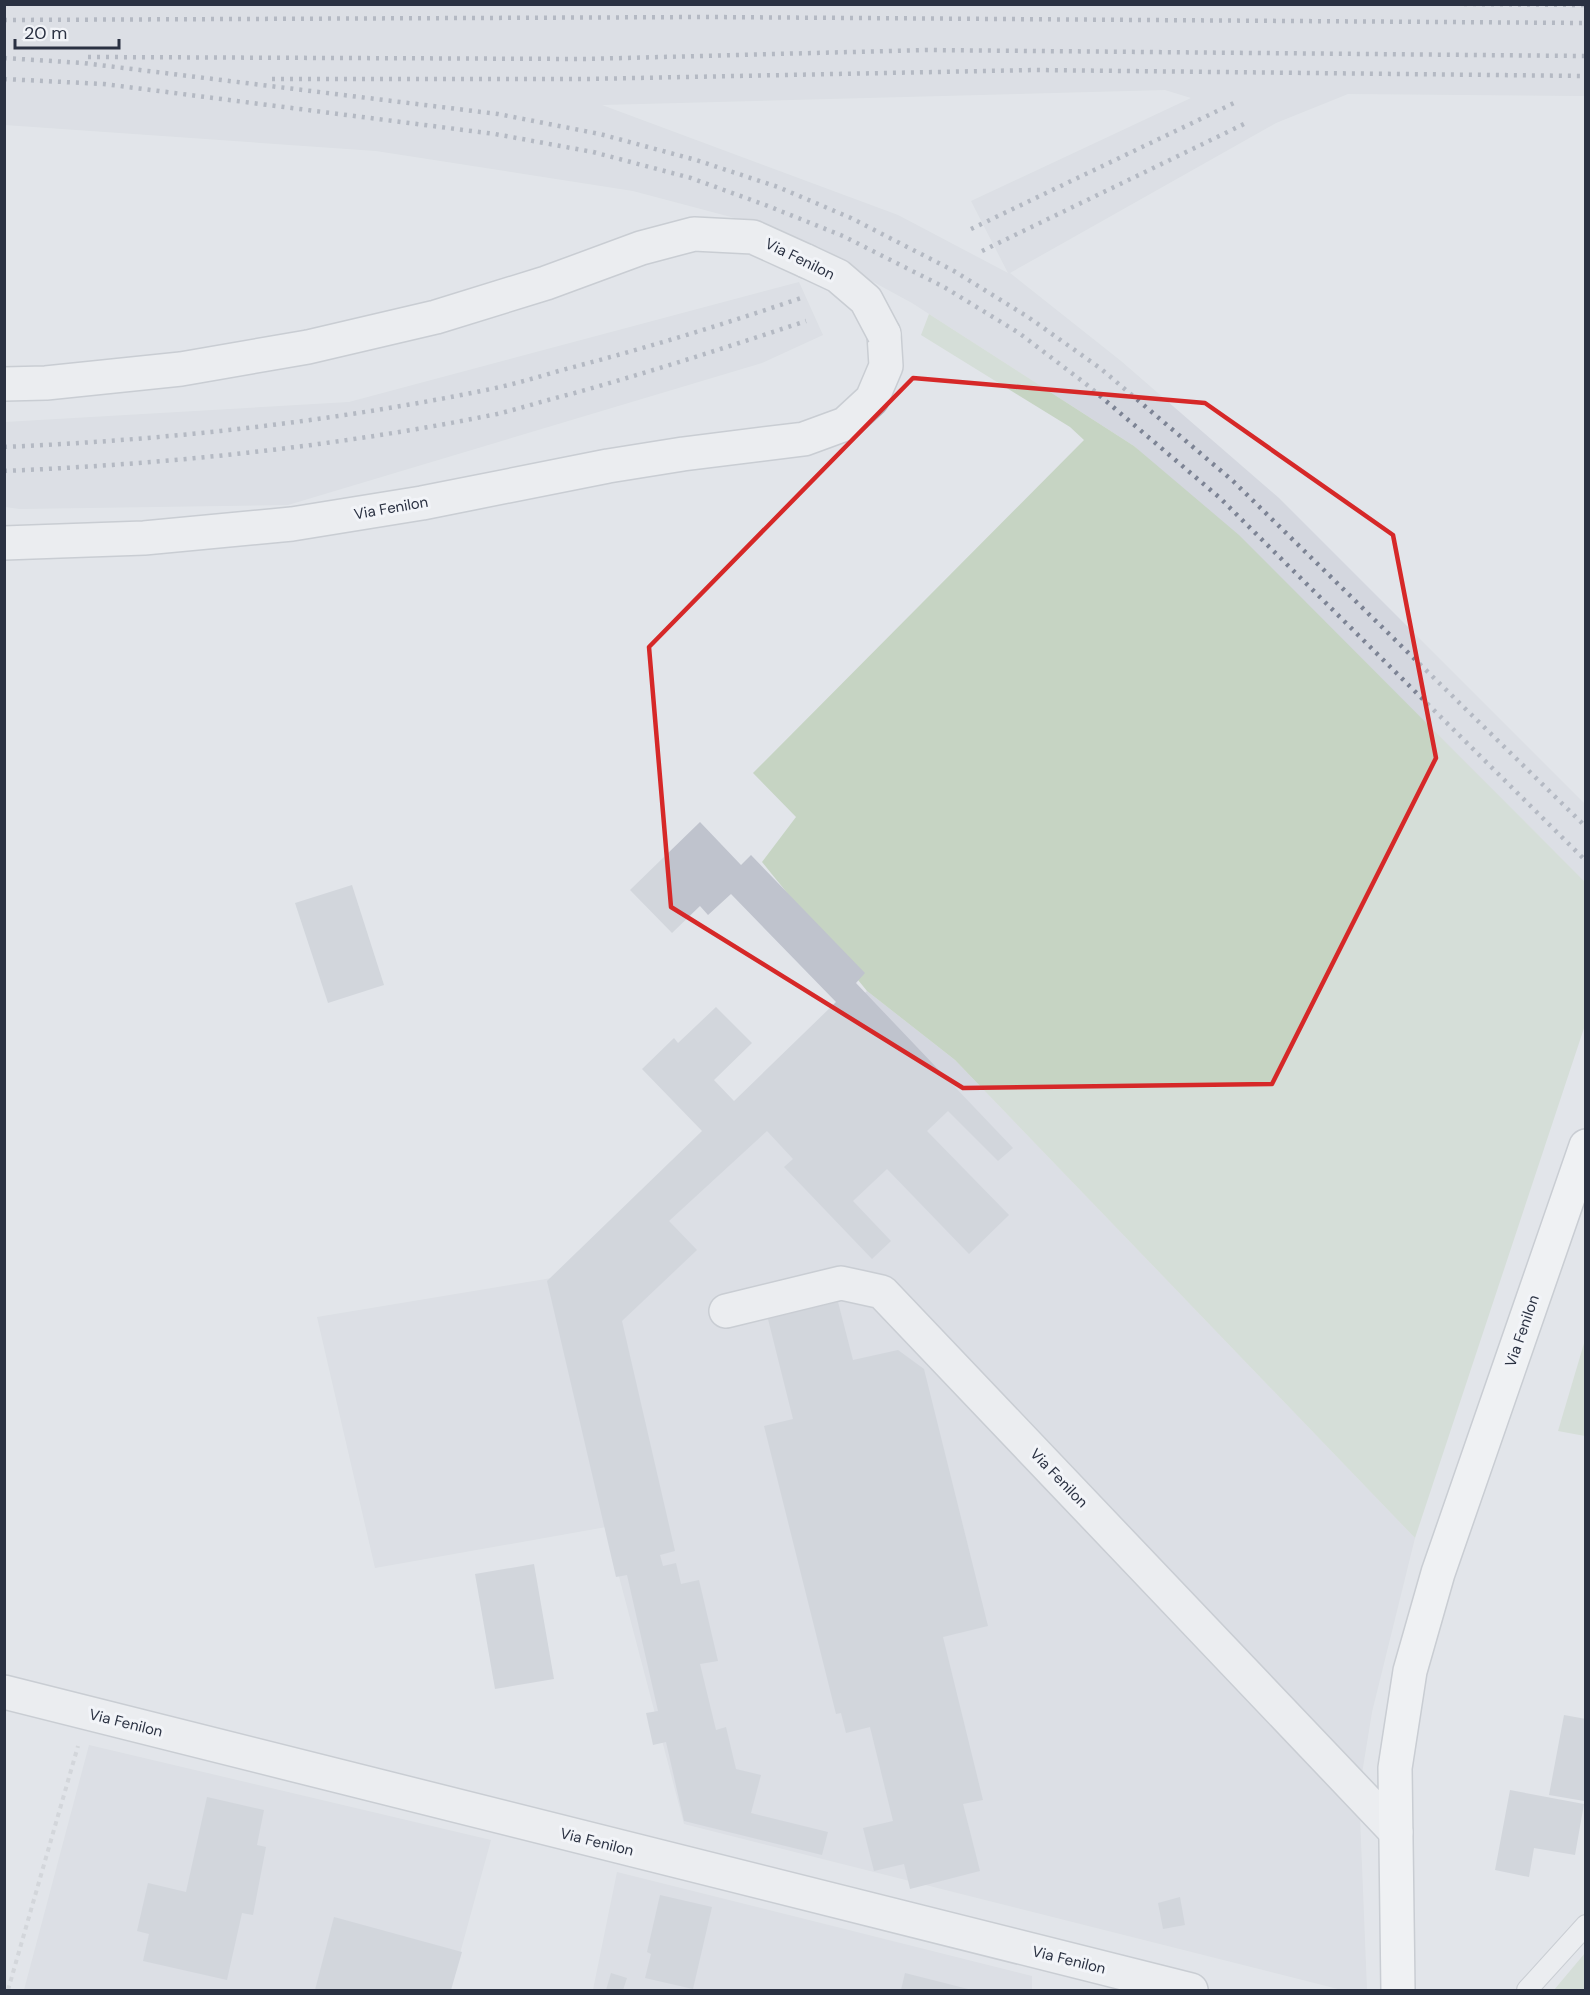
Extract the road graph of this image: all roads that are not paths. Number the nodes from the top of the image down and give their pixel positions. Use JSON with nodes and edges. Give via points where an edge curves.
{"nodes":[{"id":1,"x":4,"y":384,"type":"edge"},
{"id":2,"x":4,"y":543,"type":"edge"},
{"id":3,"x":1586,"y":1146,"type":"edge"},
{"id":4,"x":726,"y":1311,"type":"dead end"},
{"id":5,"x":4,"y":1692,"type":"edge"},
{"id":6,"x":1396,"y":1832,"type":"junction"},
{"id":7,"x":1586,"y":1924,"type":"edge"},
{"id":8,"x":1191,"y":1990,"type":"edge"},
{"id":9,"x":1398,"y":1990,"type":"edge"},
{"id":10,"x":1527,"y":1990,"type":"edge"}],
"edges":[{"from":1,"to":2,"type":"street","name":"Via Fenilon","bridge":true,"via":[[181,369],[308,347],[436,317],[694,234],[753,237],[838,276],[866,300],[884,334],[886,366],[872,399],[845,424],[804,439],[608,466],[292,524],[144,538]]},
{"from":3,"to":6,"type":"street","name":"Via Fenilon","via":[[1438,1574],[1410,1671],[1395,1768]]},
{"from":4,"to":6,"type":"street","name":"Via Fenilon","via":[[841,1283],[882,1292]]},
{"from":5,"to":8,"type":"street","name":"Via Fenilon"},
{"from":6,"to":9,"type":"street","name":"Via Fenilon"},
{"from":7,"to":10,"type":"lane"}]}
